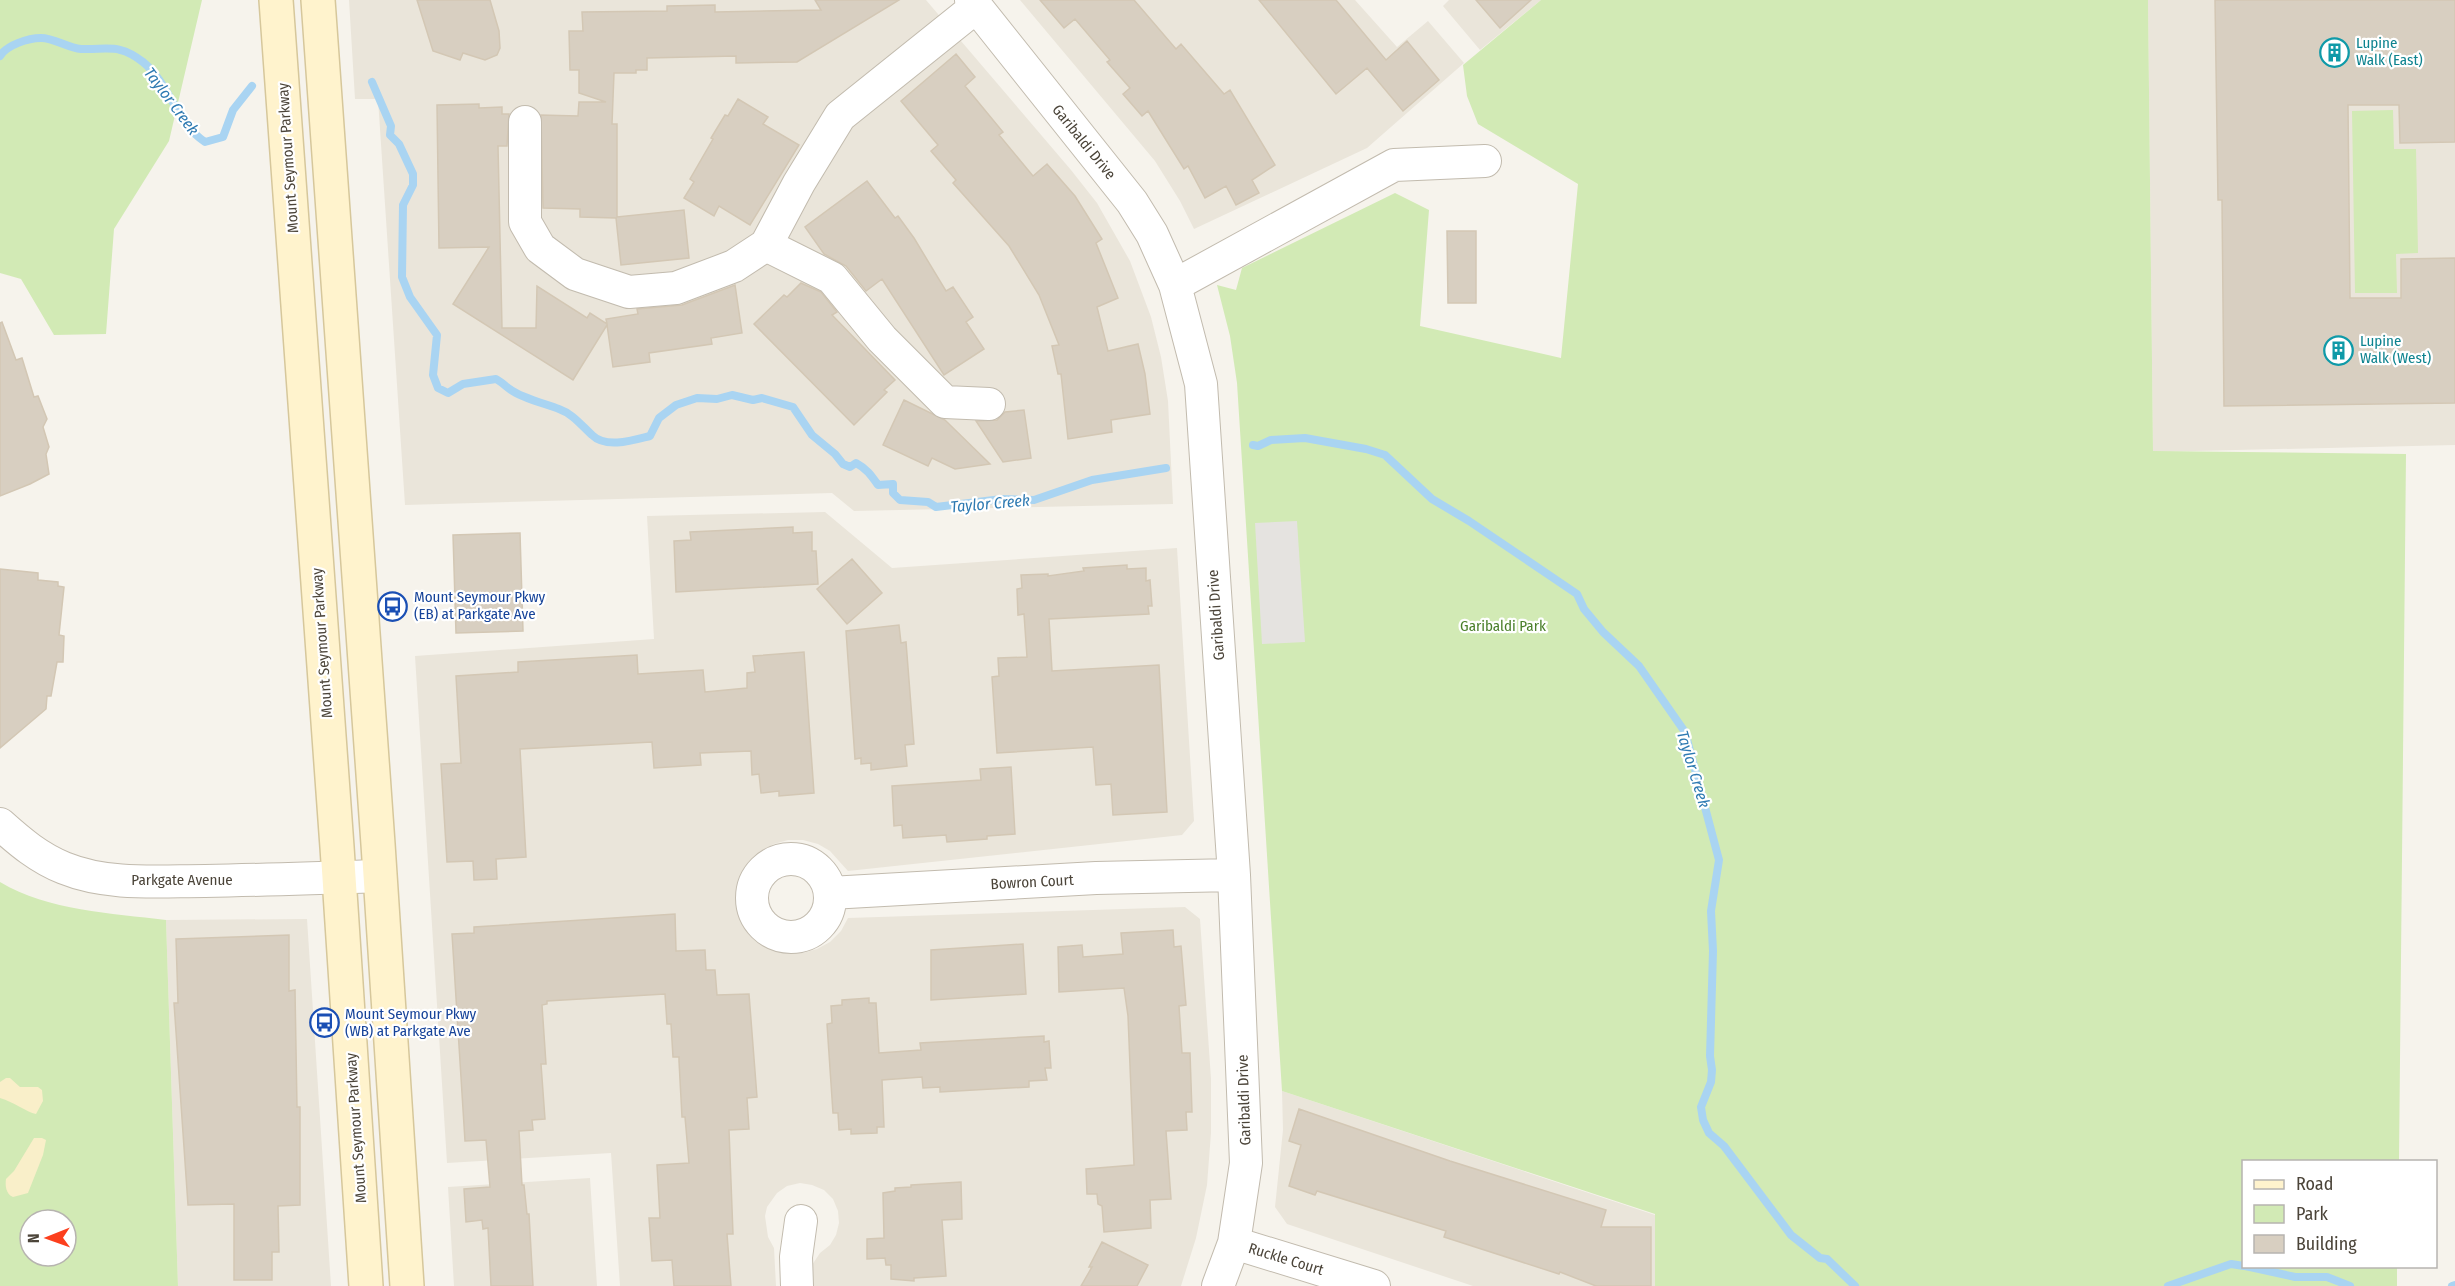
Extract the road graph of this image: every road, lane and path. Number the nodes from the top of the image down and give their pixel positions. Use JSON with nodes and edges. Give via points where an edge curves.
{"nodes":[{"id":1,"x":276,"y":0,"type":"edge"},
{"id":2,"x":318,"y":0,"type":"edge"},
{"id":3,"x":974,"y":4,"type":"edge"},
{"id":4,"x":525,"y":122,"type":"dead end"},
{"id":5,"x":1485,"y":161,"type":"dead end"},
{"id":6,"x":766,"y":245,"type":"junction"},
{"id":7,"x":1175,"y":285,"type":"junction"},
{"id":8,"x":988,"y":404,"type":"dead end"},
{"id":9,"x":0,"y":824,"type":"edge"},
{"id":10,"x":1234,"y":875,"type":"junction"},
{"id":11,"x":380,"y":876,"type":"junction"},
{"id":12,"x":339,"y":877,"type":"junction"},
{"id":13,"x":830,"y":893,"type":"dead end"},
{"id":14,"x":801,"y":1221,"type":"dead end"},
{"id":15,"x":1234,"y":1242,"type":"junction"},
{"id":16,"x":366,"y":1286,"type":"edge"},
{"id":17,"x":407,"y":1286,"type":"edge"},
{"id":18,"x":797,"y":1286,"type":"edge"},
{"id":19,"x":1218,"y":1286,"type":"edge"},
{"id":20,"x":1374,"y":1286,"type":"edge"}],
"edges":[{"from":1,"to":12,"type":"main road","name":"Mount Seymour Parkway"},
{"from":2,"to":11,"type":"main road"},
{"from":3,"to":6,"type":"street","name":"Garibaldi Drive","via":[[840,116]]},
{"from":3,"to":7,"type":"street","name":"Garibaldi Drive","via":[[1132,202],[1152,234]]},
{"from":4,"to":6,"type":"street","name":"Garibaldi Drive","via":[[525,222],[540,248],[575,274],[629,292],[676,288],[734,266]]},
{"from":5,"to":7,"type":"street","via":[[1394,165]]},
{"from":6,"to":8,"type":"street","via":[[832,278],[882,339],[945,402]]},
{"from":7,"to":10,"type":"street","name":"Garibaldi Drive","via":[[1201,384]]},
{"from":9,"to":12,"type":"street","name":"Parkgate Avenue","via":[[44,859],[66,869],[117,880]]},
{"from":10,"to":13,"type":"street","name":"Bowron Court","via":[[1096,878]]},
{"from":10,"to":15,"type":"street","name":"Garibaldi Drive","via":[[1246,1163]]},
{"from":11,"to":12,"type":"street","name":"Parkgate Avenue"},
{"from":11,"to":17,"type":"main road"},
{"from":12,"to":16,"type":"main road","name":"Mount Seymour Parkway"},
{"from":14,"to":18,"type":"street"},
{"from":15,"to":19,"type":"street","name":"Garibaldi Drive"},
{"from":15,"to":20,"type":"street","name":"Ruckle Court"}]}
